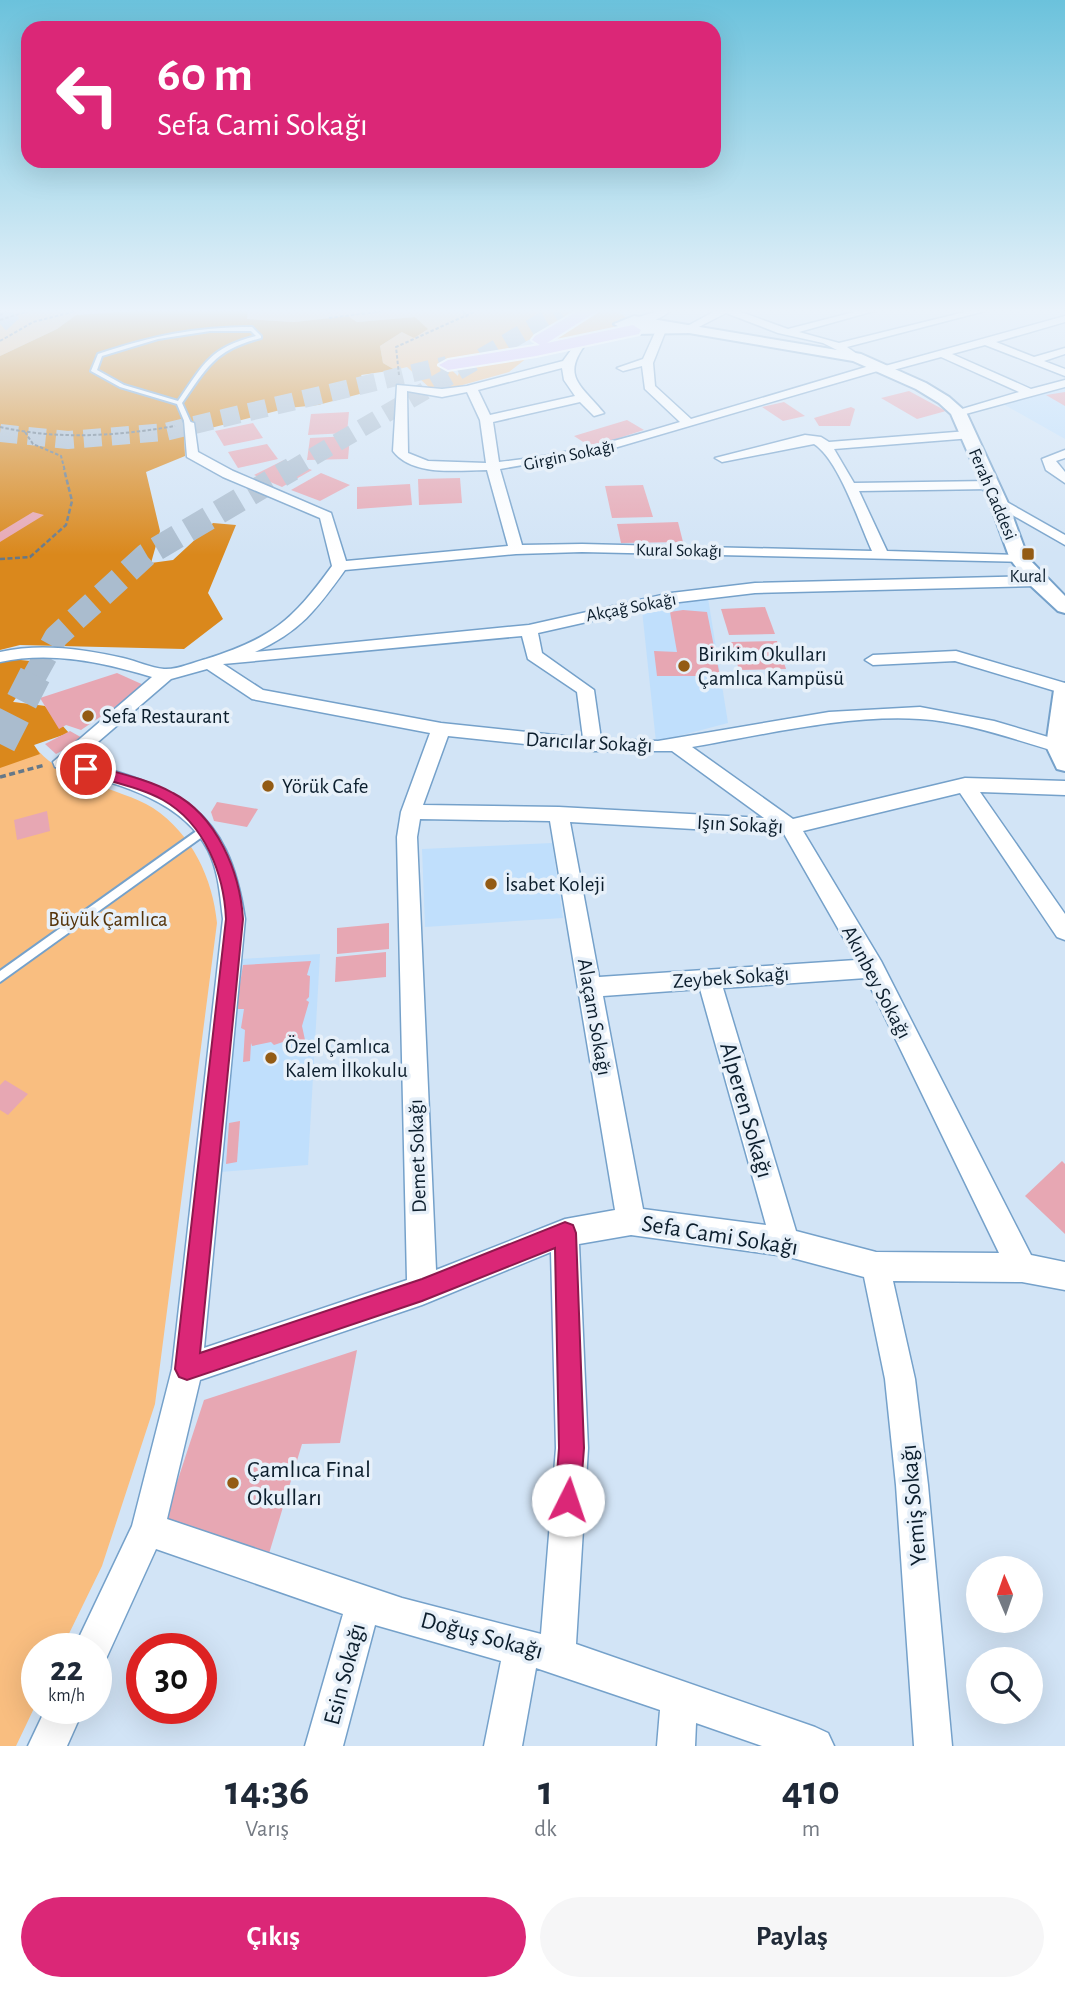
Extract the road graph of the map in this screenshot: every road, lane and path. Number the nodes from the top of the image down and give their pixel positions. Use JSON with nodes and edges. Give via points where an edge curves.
{"nodes":[{"id":1,"x":144,"y":392,"type":"edge"},
{"id":2,"x":187,"y":392,"type":"edge"},
{"id":3,"x":401,"y":392,"type":"edge"},
{"id":4,"x":473,"y":392,"type":"edge"},
{"id":5,"x":577,"y":392,"type":"edge"},
{"id":6,"x":655,"y":392,"type":"edge"},
{"id":7,"x":797,"y":392,"type":"edge"},
{"id":8,"x":930,"y":392,"type":"edge"},
{"id":9,"x":1027,"y":392,"type":"edge"},
{"id":10,"x":583,"y":398,"type":"junction"},
{"id":11,"x":179,"y":403,"type":"junction"},
{"id":12,"x":958,"y":412,"type":"junction"},
{"id":13,"x":598,"y":413,"type":"dead end"},
{"id":14,"x":486,"y":420,"type":"junction"},
{"id":15,"x":188,"y":423,"type":"junction"},
{"id":16,"x":689,"y":423,"type":"junction"},
{"id":17,"x":0,"y":427,"type":"edge"},
{"id":18,"x":25,"y":432,"type":"junction"},
{"id":19,"x":968,"y":435,"type":"junction"},
{"id":20,"x":826,"y":446,"type":"junction"},
{"id":21,"x":1065,"y":454,"type":"edge"},
{"id":22,"x":722,"y":458,"type":"dead end"},
{"id":23,"x":494,"y":468,"type":"junction"},
{"id":24,"x":1065,"y":479,"type":"edge"},
{"id":25,"x":990,"y":485,"type":"junction"},
{"id":26,"x":850,"y":487,"type":"junction"},
{"id":27,"x":998,"y":501,"type":"junction"},
{"id":28,"x":1065,"y":541,"type":"edge"},
{"id":29,"x":516,"y":550,"type":"junction"},
{"id":30,"x":881,"y":555,"type":"junction"},
{"id":31,"x":0,"y":559,"type":"edge"},
{"id":32,"x":1019,"y":559,"type":"junction"},
{"id":33,"x":340,"y":566,"type":"junction"},
{"id":34,"x":1037,"y":582,"type":"junction"},
{"id":35,"x":1062,"y":600,"type":"edge"},
{"id":36,"x":529,"y":630,"type":"junction"},
{"id":37,"x":0,"y":657,"type":"edge"},
{"id":38,"x":873,"y":660,"type":"dead end"},
{"id":39,"x":219,"y":662,"type":"junction"},
{"id":40,"x":165,"y":675,"type":"junction"},
{"id":41,"x":1065,"y":698,"type":"edge"},
{"id":42,"x":442,"y":729,"type":"junction"},
{"id":43,"x":675,"y":744,"type":"junction"},
{"id":44,"x":593,"y":745,"type":"junction"},
{"id":45,"x":1063,"y":752,"type":"edge"},
{"id":46,"x":62,"y":762,"type":"junction"},
{"id":47,"x":0,"y":777,"type":"edge"},
{"id":48,"x":965,"y":785,"type":"junction"},
{"id":49,"x":1065,"y":788,"type":"edge"},
{"id":50,"x":411,"y":812,"type":"junction"},
{"id":51,"x":559,"y":814,"type":"junction"},
{"id":52,"x":790,"y":827,"type":"junction"},
{"id":53,"x":205,"y":830,"type":"junction"},
{"id":54,"x":1065,"y":931,"type":"edge"},
{"id":55,"x":873,"y":968,"type":"junction"},
{"id":56,"x":0,"y":977,"type":"edge"},
{"id":57,"x":709,"y":979,"type":"junction"},
{"id":58,"x":590,"y":988,"type":"junction"},
{"id":59,"x":631,"y":1221,"type":"junction"},
{"id":60,"x":565,"y":1233,"type":"junction"},
{"id":61,"x":785,"y":1242,"type":"junction"},
{"id":62,"x":876,"y":1266,"type":"junction"},
{"id":63,"x":1021,"y":1268,"type":"junction"},
{"id":64,"x":1065,"y":1276,"type":"edge"},
{"id":65,"x":422,"y":1290,"type":"junction"},
{"id":66,"x":187,"y":1369,"type":"junction"},
{"id":67,"x":148,"y":1529,"type":"junction"},
{"id":68,"x":363,"y":1602,"type":"junction"},
{"id":69,"x":99,"y":1633,"type":"edge"},
{"id":70,"x":521,"y":1649,"type":"junction"},
{"id":71,"x":556,"y":1655,"type":"junction"},
{"id":72,"x":678,"y":1696,"type":"junction"},
{"id":73,"x":57,"y":1724,"type":"edge"},
{"id":74,"x":47,"y":1746,"type":"edge"},
{"id":75,"x":324,"y":1746,"type":"edge"},
{"id":76,"x":503,"y":1746,"type":"edge"},
{"id":77,"x":676,"y":1746,"type":"edge"},
{"id":78,"x":815,"y":1746,"type":"edge"},
{"id":79,"x":933,"y":1746,"type":"edge"}],
"edges":[{"from":1,"to":11,"type":"lane"},
{"from":2,"to":11,"type":"lane"},
{"from":3,"to":23,"type":"street","name":"Girgin Sokağı","via":[[401,454],[428,464]]},
{"from":4,"to":14,"type":"street"},
{"from":5,"to":10,"type":"street"},
{"from":6,"to":16,"type":"street"},
{"from":7,"to":16,"type":"street","name":"Girgin Sokağı"},
{"from":8,"to":12,"type":"street"},
{"from":9,"to":12,"type":"street"},
{"from":10,"to":13,"type":"street"},
{"from":10,"to":14,"type":"street"},
{"from":11,"to":15,"type":"lane"},
{"from":12,"to":19,"type":"street","name":"Ferah Caddesi"},
{"from":14,"to":23,"type":"street"},
{"from":15,"to":18,"type":"path","via":[[143,431]]},
{"from":15,"to":33,"type":"street","via":[[192,454],[326,516]]},
{"from":16,"to":23,"type":"street","name":"Girgin Sokağı","via":[[589,453]]},
{"from":17,"to":18,"type":"path"},
{"from":18,"to":31,"type":"path","via":[[33,444],[61,456],[72,501],[66,525],[50,542],[30,557]]},
{"from":19,"to":20,"type":"street"},
{"from":19,"to":25,"type":"street","name":"Ferah Caddesi"},
{"from":20,"to":22,"type":"street","via":[[805,439]]},
{"from":20,"to":26,"type":"street"},
{"from":21,"to":24,"type":"street","via":[[1049,459]]},
{"from":23,"to":29,"type":"street"},
{"from":25,"to":26,"type":"street"},
{"from":25,"to":27,"type":"street","name":"Ferah Caddesi"},
{"from":26,"to":30,"type":"street"},
{"from":27,"to":28,"type":"street"},
{"from":27,"to":32,"type":"street","name":"Ferah Caddesi"},
{"from":29,"to":30,"type":"street","name":"Kural Sokağı"},
{"from":29,"to":33,"type":"street","name":"Kural Sokağı"},
{"from":30,"to":32,"type":"street","name":"Kural Sokağı"},
{"from":32,"to":34,"type":"street","name":"Ferah Caddesi"},
{"from":33,"to":39,"type":"street","via":[[310,608],[272,636]]},
{"from":34,"to":35,"type":"street","name":"Ferah Caddesi"},
{"from":34,"to":36,"type":"street","name":"Akçağ Sokağı","via":[[755,588],[671,598]]},
{"from":36,"to":39,"type":"street","name":"Akçağ Sokağı"},
{"from":36,"to":44,"type":"street","via":[[534,655],[585,690]]},
{"from":37,"to":40,"type":"street","via":[[18,652],[110,659]]},
{"from":38,"to":41,"type":"street","via":[[956,656]]},
{"from":39,"to":40,"type":"street"},
{"from":39,"to":42,"type":"street","name":"Darıcılar Sokağı","via":[[258,695]]},
{"from":40,"to":46,"type":"street"},
{"from":41,"to":45,"type":"street"},
{"from":42,"to":44,"type":"street","name":"Darıcılar Sokağı"},
{"from":42,"to":50,"type":"street","name":"Demet Sokağı"},
{"from":43,"to":44,"type":"street","name":"Darıcılar Sokağı"},
{"from":43,"to":45,"type":"street","name":"Darıcılar Sokağı","via":[[829,718],[920,713],[994,727]]},
{"from":43,"to":52,"type":"street","name":"Akınbey Sokağı"},
{"from":46,"to":47,"type":"path"},
{"from":46,"to":53,"type":"street","via":[[167,796],[188,810]]},
{"from":48,"to":49,"type":"street","name":"Işın Sokağı"},
{"from":48,"to":52,"type":"street","name":"Işın Sokağı"},
{"from":48,"to":54,"type":"street"},
{"from":50,"to":51,"type":"street","name":"Işın Sokağı"},
{"from":50,"to":65,"type":"street","name":"Demet Sokağı","via":[[407,896]]},
{"from":51,"to":52,"type":"street","name":"Işın Sokağı"},
{"from":51,"to":58,"type":"street","name":"Alaçam Sokağı"},
{"from":52,"to":55,"type":"street","name":"Akınbey Sokağı"},
{"from":53,"to":56,"type":"lane"},
{"from":53,"to":66,"type":"street","via":[[226,870],[234,919]]},
{"from":55,"to":57,"type":"street","name":"Zeybek Sokağı"},
{"from":55,"to":63,"type":"street","name":"Akınbey Sokağı"},
{"from":57,"to":58,"type":"street","name":"Zeybek Sokağı"},
{"from":57,"to":61,"type":"street","name":"Alperen Sokağı"},
{"from":58,"to":59,"type":"street","name":"Alaçam Sokağı"},
{"from":59,"to":60,"type":"street","name":"Sefa Cami Sokağı"},
{"from":59,"to":61,"type":"street","name":"Sefa Cami Sokağı"},
{"from":60,"to":65,"type":"street","name":"Sefa Cami Sokağı"},
{"from":60,"to":71,"type":"street","via":[[572,1448]]},
{"from":61,"to":62,"type":"street","name":"Sefa Cami Sokağı"},
{"from":62,"to":63,"type":"street","name":"Sefa Cami Sokağı"},
{"from":62,"to":79,"type":"street","name":"Yemiş Sokağı","via":[[900,1379]]},
{"from":63,"to":64,"type":"street","name":"Sefa Cami Sokağı"},
{"from":65,"to":66,"type":"street","name":"Sefa Cami Sokağı"},
{"from":66,"to":67,"type":"street"},
{"from":67,"to":68,"type":"street","name":"Doğuş Sokağı"},
{"from":67,"to":69,"type":"street"},
{"from":68,"to":70,"type":"street","name":"Doğuş Sokağı"},
{"from":68,"to":75,"type":"street","name":"Esin Sokağı"},
{"from":70,"to":71,"type":"street","name":"Doğuş Sokağı"},
{"from":70,"to":76,"type":"street"},
{"from":71,"to":72,"type":"street","name":"Doğuş Sokağı"},
{"from":72,"to":77,"type":"street"},
{"from":72,"to":78,"type":"street","name":"Doğuş Sokağı"},
{"from":73,"to":74,"type":"street"}]}
